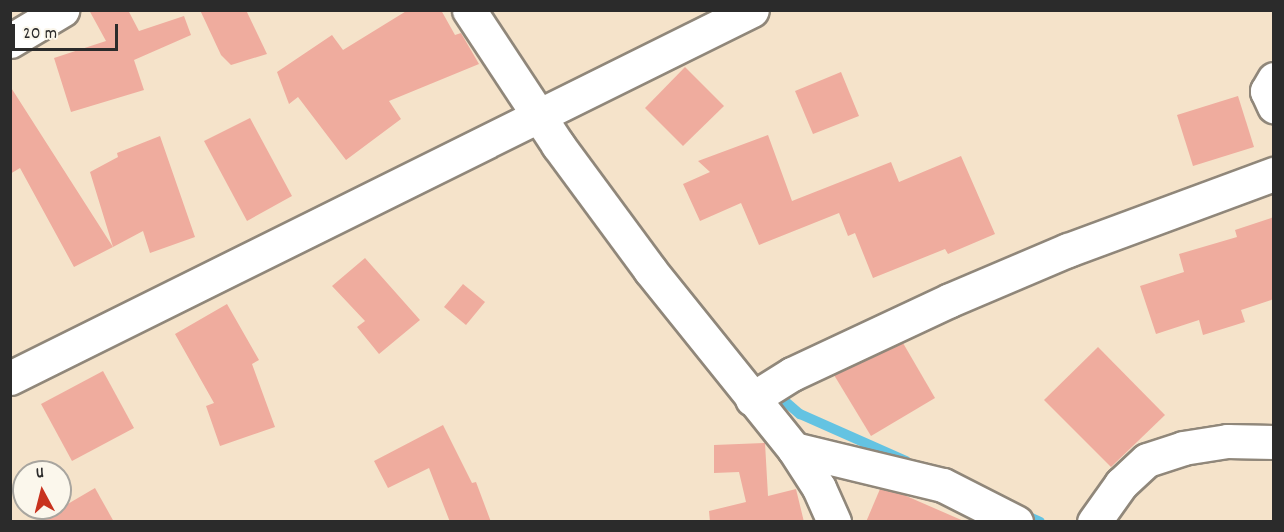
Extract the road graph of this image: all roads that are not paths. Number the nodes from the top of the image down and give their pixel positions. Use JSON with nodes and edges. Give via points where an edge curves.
{"nodes":[{"id":1,"x":62,"y":10,"type":"edge"},
{"id":2,"x":469,"y":10,"type":"edge"},
{"id":3,"x":752,"y":10,"type":"edge"},
{"id":4,"x":10,"y":41,"type":"edge"},
{"id":5,"x":1274,"y":79,"type":"edge"},
{"id":6,"x":1274,"y":106,"type":"edge"},
{"id":7,"x":541,"y":115,"type":"junction"},
{"id":8,"x":1274,"y":174,"type":"edge"},
{"id":9,"x":10,"y":378,"type":"edge"},
{"id":10,"x":758,"y":395,"type":"junction"},
{"id":11,"x":1274,"y":442,"type":"edge"},
{"id":12,"x":794,"y":449,"type":"junction"},
{"id":13,"x":1102,"y":510,"type":"edge"},
{"id":14,"x":834,"y":522,"type":"edge"},
{"id":15,"x":1017,"y":522,"type":"edge"}],
"edges":[{"from":1,"to":4,"type":"street"},
{"from":2,"to":7,"type":"street"},
{"from":3,"to":7,"type":"street"},
{"from":5,"to":6,"type":"street","via":[[1267,91]]},
{"from":7,"to":9,"type":"street"},
{"from":7,"to":10,"type":"street","via":[[643,261]]},
{"from":8,"to":10,"type":"street","via":[[1068,250],[869,336]]},
{"from":10,"to":12,"type":"street"},
{"from":11,"to":13,"type":"street","via":[[1227,441],[1183,448],[1147,460]]},
{"from":12,"to":14,"type":"street","via":[[819,488]]},
{"from":12,"to":15,"type":"street","via":[[943,485]]}]}
